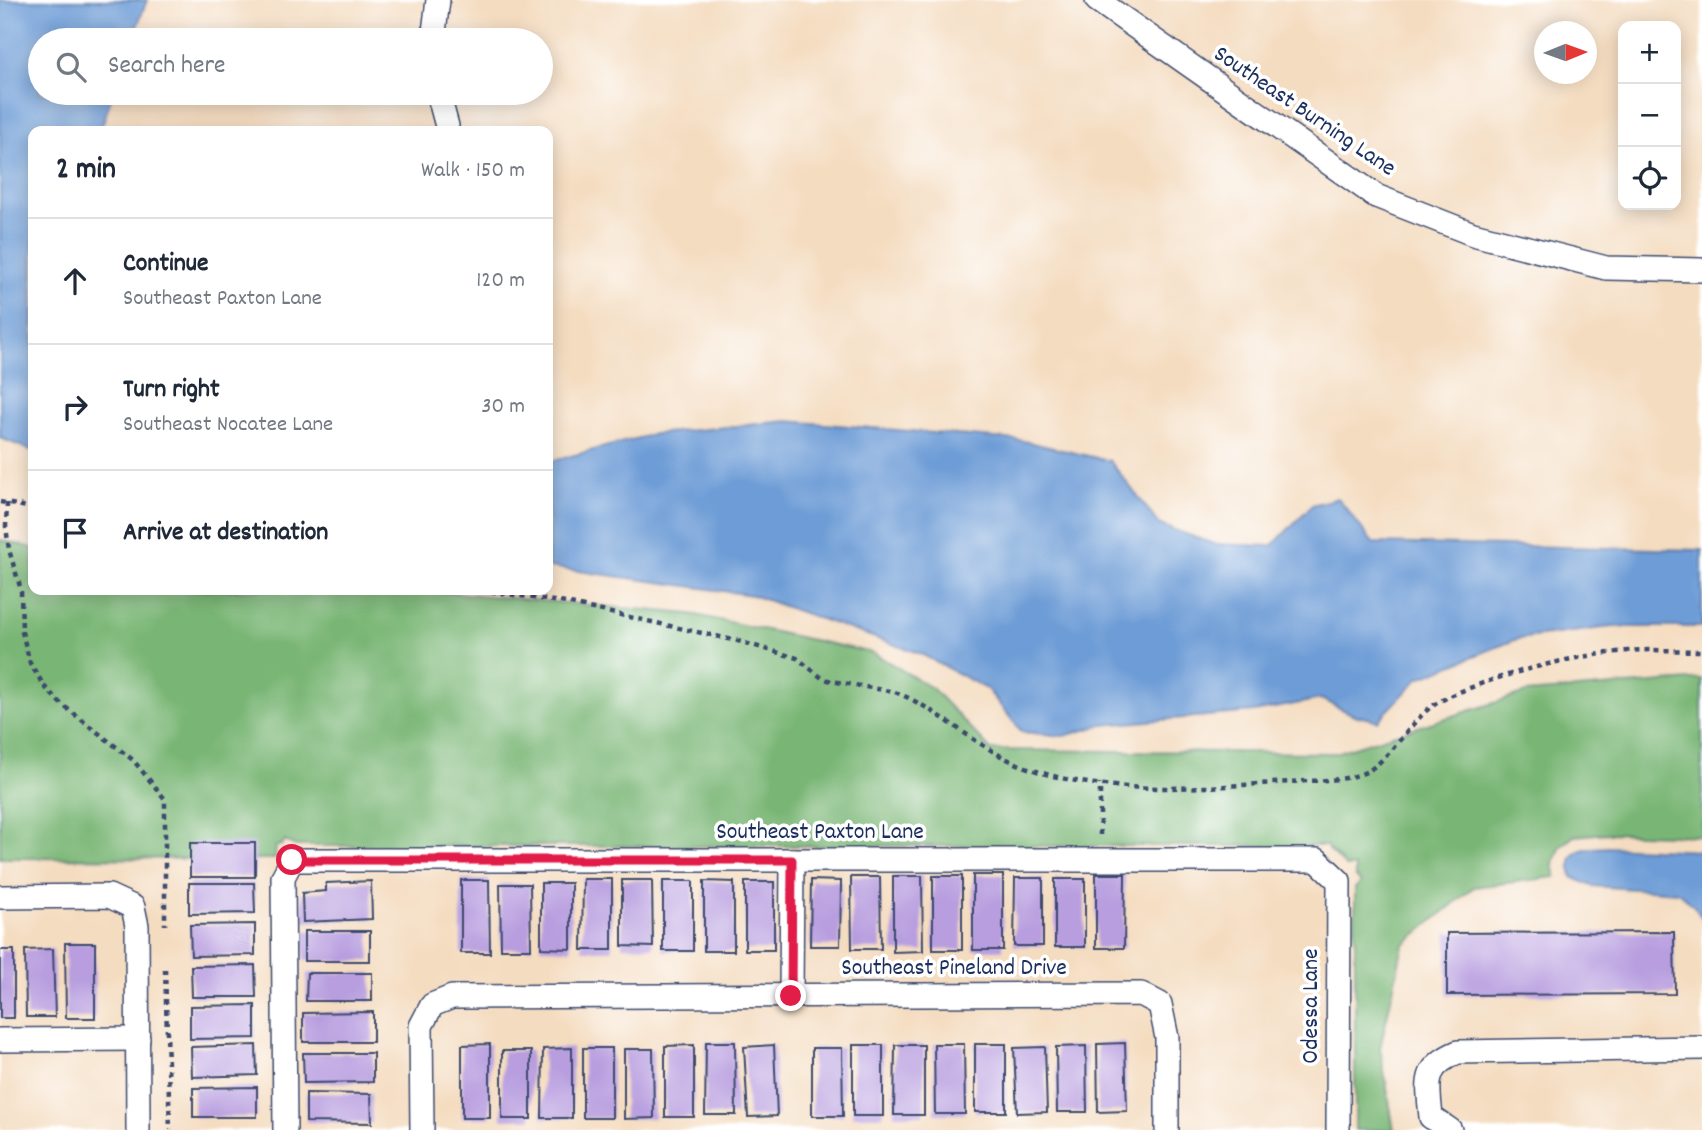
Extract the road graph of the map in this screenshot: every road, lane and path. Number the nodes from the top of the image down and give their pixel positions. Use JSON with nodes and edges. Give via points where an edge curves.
{"nodes":[{"id":1,"x":438,"y":0,"type":"edge"},
{"id":2,"x":1097,"y":0,"type":"edge"},
{"id":3,"x":434,"y":28,"type":"edge"},
{"id":4,"x":441,"y":105,"type":"edge"},
{"id":5,"x":447,"y":126,"type":"dead end"},
{"id":6,"x":1702,"y":270,"type":"edge"},
{"id":7,"x":0,"y":502,"type":"edge"},
{"id":8,"x":7,"y":503,"type":"junction"},
{"id":9,"x":28,"y":507,"type":"edge"},
{"id":10,"x":517,"y":595,"type":"edge"},
{"id":11,"x":1702,"y":651,"type":"edge"},
{"id":12,"x":1100,"y":784,"type":"junction"},
{"id":13,"x":1099,"y":859,"type":"junction"},
{"id":14,"x":792,"y":860,"type":"junction"},
{"id":15,"x":1339,"y":881,"type":"joint"},
{"id":16,"x":0,"y":897,"type":"edge"},
{"id":17,"x":165,"y":934,"type":"dead end"},
{"id":18,"x":165,"y":960,"type":"dead end"},
{"id":19,"x":791,"y":996,"type":"junction"},
{"id":20,"x":138,"y":1039,"type":"junction"},
{"id":21,"x":0,"y":1040,"type":"edge"},
{"id":22,"x":1702,"y":1048,"type":"edge"},
{"id":23,"x":138,"y":1130,"type":"edge"},
{"id":24,"x":170,"y":1130,"type":"edge"},
{"id":25,"x":285,"y":1130,"type":"edge"},
{"id":26,"x":422,"y":1130,"type":"edge"},
{"id":27,"x":1167,"y":1130,"type":"edge"},
{"id":28,"x":1338,"y":1130,"type":"edge"},
{"id":29,"x":1450,"y":1130,"type":"edge"}],
"edges":[{"from":1,"to":3,"type":"street"},
{"from":2,"to":6,"type":"street","name":"Southeast Burning Lane","via":[[1376,196],[1473,234],[1606,268]]},
{"from":4,"to":5,"type":"street"},
{"from":7,"to":8,"type":"path"},
{"from":8,"to":9,"type":"path"},
{"from":8,"to":17,"type":"path","via":[[9,550],[21,590],[22,632],[30,663],[60,703],[133,760],[165,799]]},
{"from":10,"to":12,"type":"path","via":[[641,618],[797,658],[822,678],[906,697],[999,756],[1059,779]]},
{"from":11,"to":12,"type":"path","via":[[1631,651],[1571,659],[1469,688],[1431,707],[1378,762],[1360,774],[1251,785]]},
{"from":12,"to":13,"type":"path"},
{"from":13,"to":14,"type":"street","name":"Southeast Paxton Lane"},
{"from":13,"to":15,"type":"street","name":"Southeast Paxton Lane","via":[[1317,860]]},
{"from":14,"to":19,"type":"street"},
{"from":14,"to":25,"type":"street","name":"Southeast Paxton Lane","via":[[292,860],[283,877]]},
{"from":15,"to":28,"type":"street","name":"Odessa Lane"},
{"from":16,"to":20,"type":"street","via":[[109,895],[133,907]]},
{"from":18,"to":24,"type":"path"},
{"from":19,"to":26,"type":"street","name":"Southeast Pineland Drive","via":[[452,997],[432,1006],[421,1026]]},
{"from":19,"to":27,"type":"street","name":"Southeast Pineland Drive","via":[[1141,994],[1160,1004],[1167,1038]]},
{"from":20,"to":21,"type":"street"},
{"from":20,"to":23,"type":"street"},
{"from":22,"to":29,"type":"street","via":[[1458,1052],[1439,1060],[1428,1081],[1432,1117]]}]}
